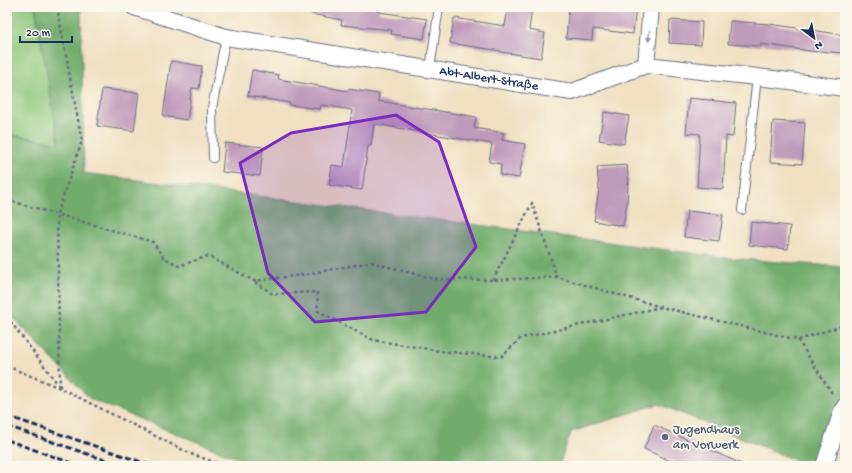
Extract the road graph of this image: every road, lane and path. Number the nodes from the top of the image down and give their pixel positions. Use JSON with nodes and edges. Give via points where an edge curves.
{"nodes":[{"id":1,"x":57,"y":7,"type":"edge"},
{"id":2,"x":134,"y":7,"type":"edge"},
{"id":3,"x":439,"y":7,"type":"edge"},
{"id":4,"x":651,"y":7,"type":"edge"},
{"id":5,"x":226,"y":37,"type":"junction"},
{"id":6,"x":646,"y":65,"type":"junction"},
{"id":7,"x":430,"y":69,"type":"junction"},
{"id":8,"x":757,"y":77,"type":"junction"},
{"id":9,"x":845,"y":88,"type":"edge"},
{"id":10,"x":213,"y":158,"type":"dead end"},
{"id":11,"x":7,"y":200,"type":"edge"},
{"id":12,"x":742,"y":210,"type":"dead end"},
{"id":13,"x":57,"y":214,"type":"junction"},
{"id":14,"x":557,"y":277,"type":"junction"},
{"id":15,"x":493,"y":280,"type":"junction"},
{"id":16,"x":254,"y":281,"type":"junction"},
{"id":17,"x":661,"y":307,"type":"junction"},
{"id":18,"x":7,"y":318,"type":"edge"},
{"id":19,"x":845,"y":325,"type":"edge"},
{"id":20,"x":798,"y":340,"type":"junction"},
{"id":21,"x":7,"y":366,"type":"edge"},
{"id":22,"x":60,"y":388,"type":"junction"},
{"id":23,"x":844,"y":408,"type":"edge"},
{"id":24,"x":226,"y":466,"type":"edge"},
{"id":25,"x":824,"y":466,"type":"edge"}],
"edges":[{"from":1,"to":13,"type":"path","via":[[82,142]]},
{"from":2,"to":5,"type":"street","name":"Abt-Albert-Straße"},
{"from":3,"to":7,"type":"lane"},
{"from":4,"to":6,"type":"street","one_way":true},
{"from":5,"to":7,"type":"street","name":"Abt-Albert-Straße"},
{"from":5,"to":10,"type":"lane","via":[[212,108]]},
{"from":6,"to":7,"type":"street","name":"Abt-Albert-Straße","via":[[572,92]]},
{"from":6,"to":8,"type":"street","name":"Abt-Albert-Straße"},
{"from":8,"to":9,"type":"street","name":"Abt-Albert-Straße"},
{"from":8,"to":12,"type":"lane"},
{"from":11,"to":13,"type":"path"},
{"from":13,"to":16,"type":"path","via":[[153,242],[163,257],[178,266],[208,256]]},
{"from":13,"to":22,"type":"path"},
{"from":14,"to":15,"type":"path"},
{"from":14,"to":15,"type":"path","via":[[532,203]]},
{"from":14,"to":17,"type":"path"},
{"from":15,"to":16,"type":"path","via":[[434,279],[372,262]]},
{"from":16,"to":17,"type":"path","via":[[273,294],[317,292],[318,311],[373,340],[440,351],[501,357],[521,338]]},
{"from":17,"to":20,"type":"path"},
{"from":18,"to":22,"type":"path"},
{"from":19,"to":20,"type":"path"},
{"from":20,"to":23,"type":"path"},
{"from":21,"to":22,"type":"path"},
{"from":22,"to":24,"type":"path","via":[[191,454]]},
{"from":23,"to":25,"type":"street"}]}
